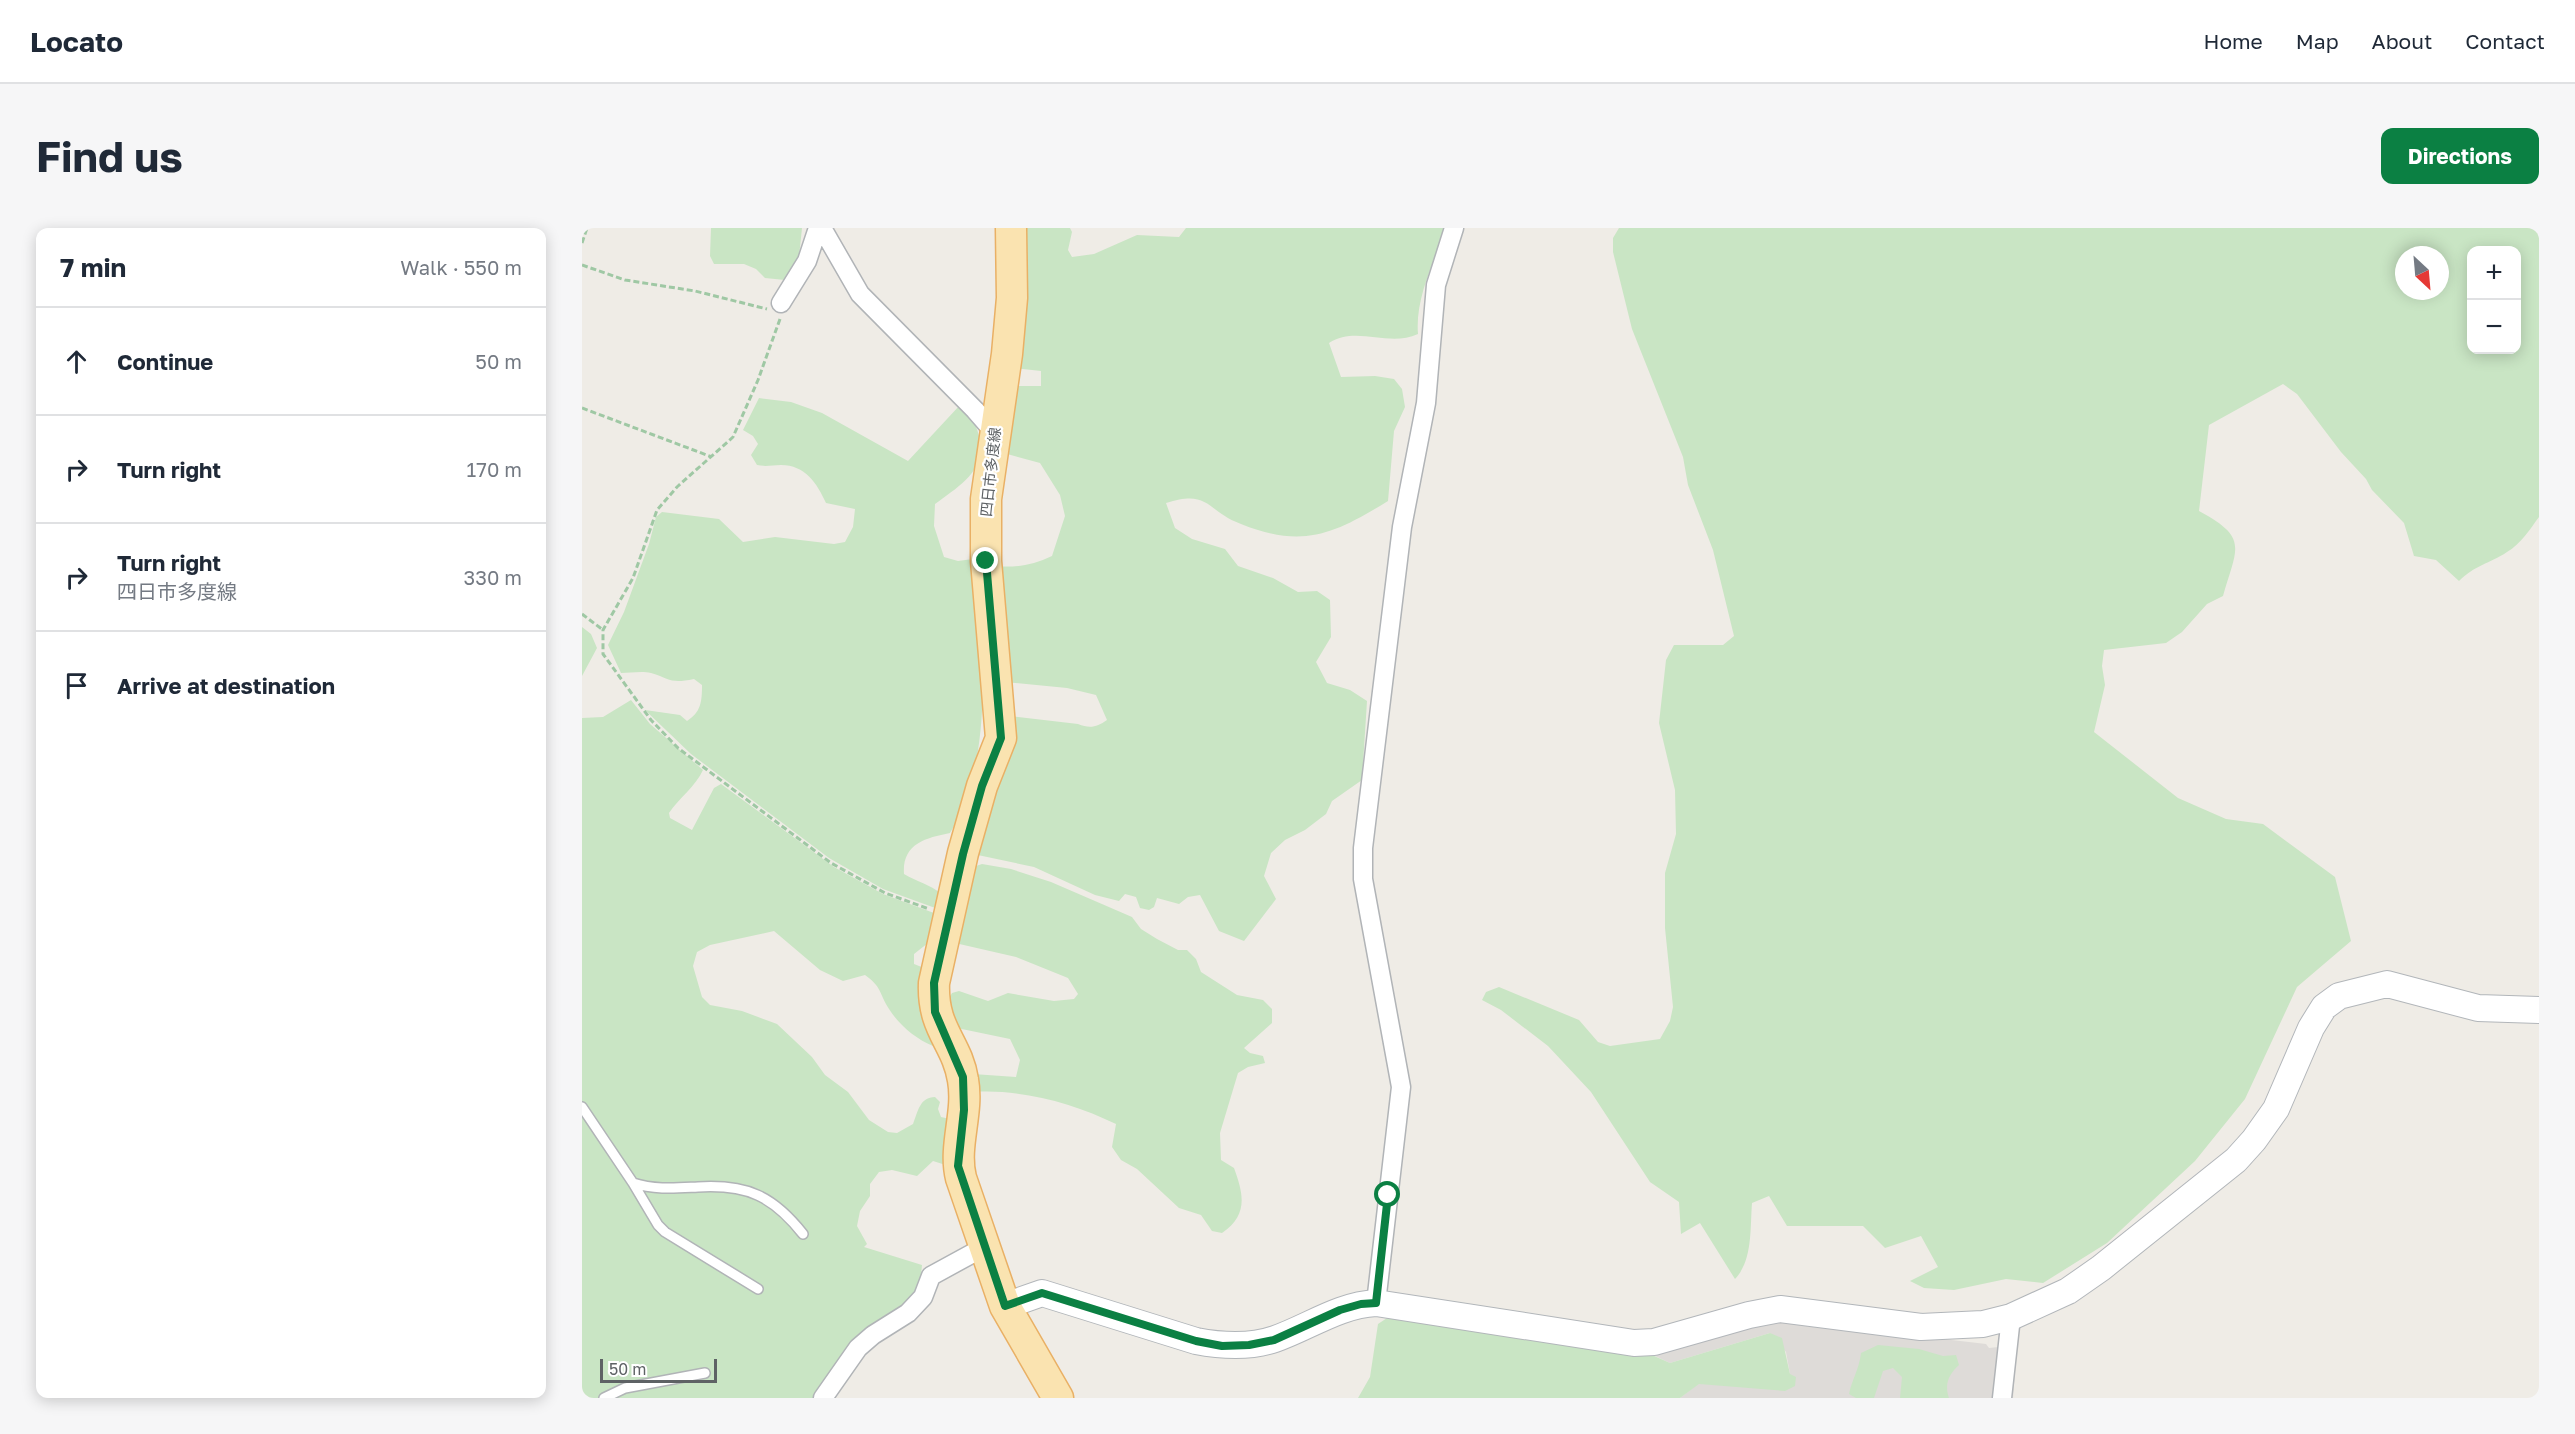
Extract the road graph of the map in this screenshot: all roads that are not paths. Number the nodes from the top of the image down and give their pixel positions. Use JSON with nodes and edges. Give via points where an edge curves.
{"nodes":[{"id":1,"x":820,"y":228,"type":"edge"},
{"id":2,"x":1011,"y":228,"type":"edge"},
{"id":3,"x":1454,"y":228,"type":"edge"},
{"id":4,"x":781,"y":303,"type":"road end"},
{"id":5,"x":995,"y":433,"type":"junction"},
{"id":6,"x":2539,"y":1010,"type":"edge"},
{"id":7,"x":582,"y":1107,"type":"edge"},
{"id":8,"x":633,"y":1183,"type":"junction"},
{"id":9,"x":803,"y":1234,"type":"dead end"},
{"id":10,"x":986,"y":1246,"type":"junction"},
{"id":11,"x":758,"y":1289,"type":"dead end"},
{"id":12,"x":1376,"y":1303,"type":"junction"},
{"id":13,"x":1005,"y":1306,"type":"junction"},
{"id":14,"x":2011,"y":1317,"type":"junction"},
{"id":15,"x":705,"y":1372,"type":"dead end"},
{"id":16,"x":604,"y":1398,"type":"edge"},
{"id":17,"x":824,"y":1398,"type":"edge"},
{"id":18,"x":1058,"y":1398,"type":"edge"},
{"id":19,"x":2002,"y":1398,"type":"edge"}],
"edges":[{"from":1,"to":4,"type":"street","via":[[807,261]]},
{"from":1,"to":5,"type":"street","via":[[861,294]]},
{"from":2,"to":5,"type":"main road","name":"四日市多度線","via":[[1012,298]]},
{"from":3,"to":12,"type":"street","via":[[1436,285],[1426,403],[1402,527],[1363,848],[1363,879],[1401,1087]]},
{"from":5,"to":10,"type":"main road","name":"四日市多度線","via":[[986,499],[986,561],[1001,738],[982,786],[949,915],[933,1001],[938,1023],[963,1077],[958,1166]]},
{"from":6,"to":14,"type":"street","via":[[2478,1008],[2387,984],[2339,996],[2320,1014],[2276,1108],[2236,1160],[2101,1268],[2068,1291]]},
{"from":7,"to":8,"type":"lane"},
{"from":8,"to":9,"type":"lane","via":[[669,1189],[724,1187],[758,1195],[773,1201]]},
{"from":8,"to":11,"type":"lane","via":[[665,1232]]},
{"from":10,"to":13,"type":"main road","name":"四日市多度線"},
{"from":10,"to":17,"type":"street","via":[[931,1276],[923,1298],[858,1348]]},
{"from":12,"to":13,"type":"street","via":[[1340,1310],[1274,1340],[1222,1346],[1042,1293]]},
{"from":12,"to":14,"type":"street","via":[[1634,1343],[1654,1342],[1780,1309],[1921,1327],[1983,1324]]},
{"from":13,"to":18,"type":"main road","name":"四日市多度線"},
{"from":14,"to":19,"type":"street"},
{"from":15,"to":16,"type":"lane","via":[[625,1388]]}]}
